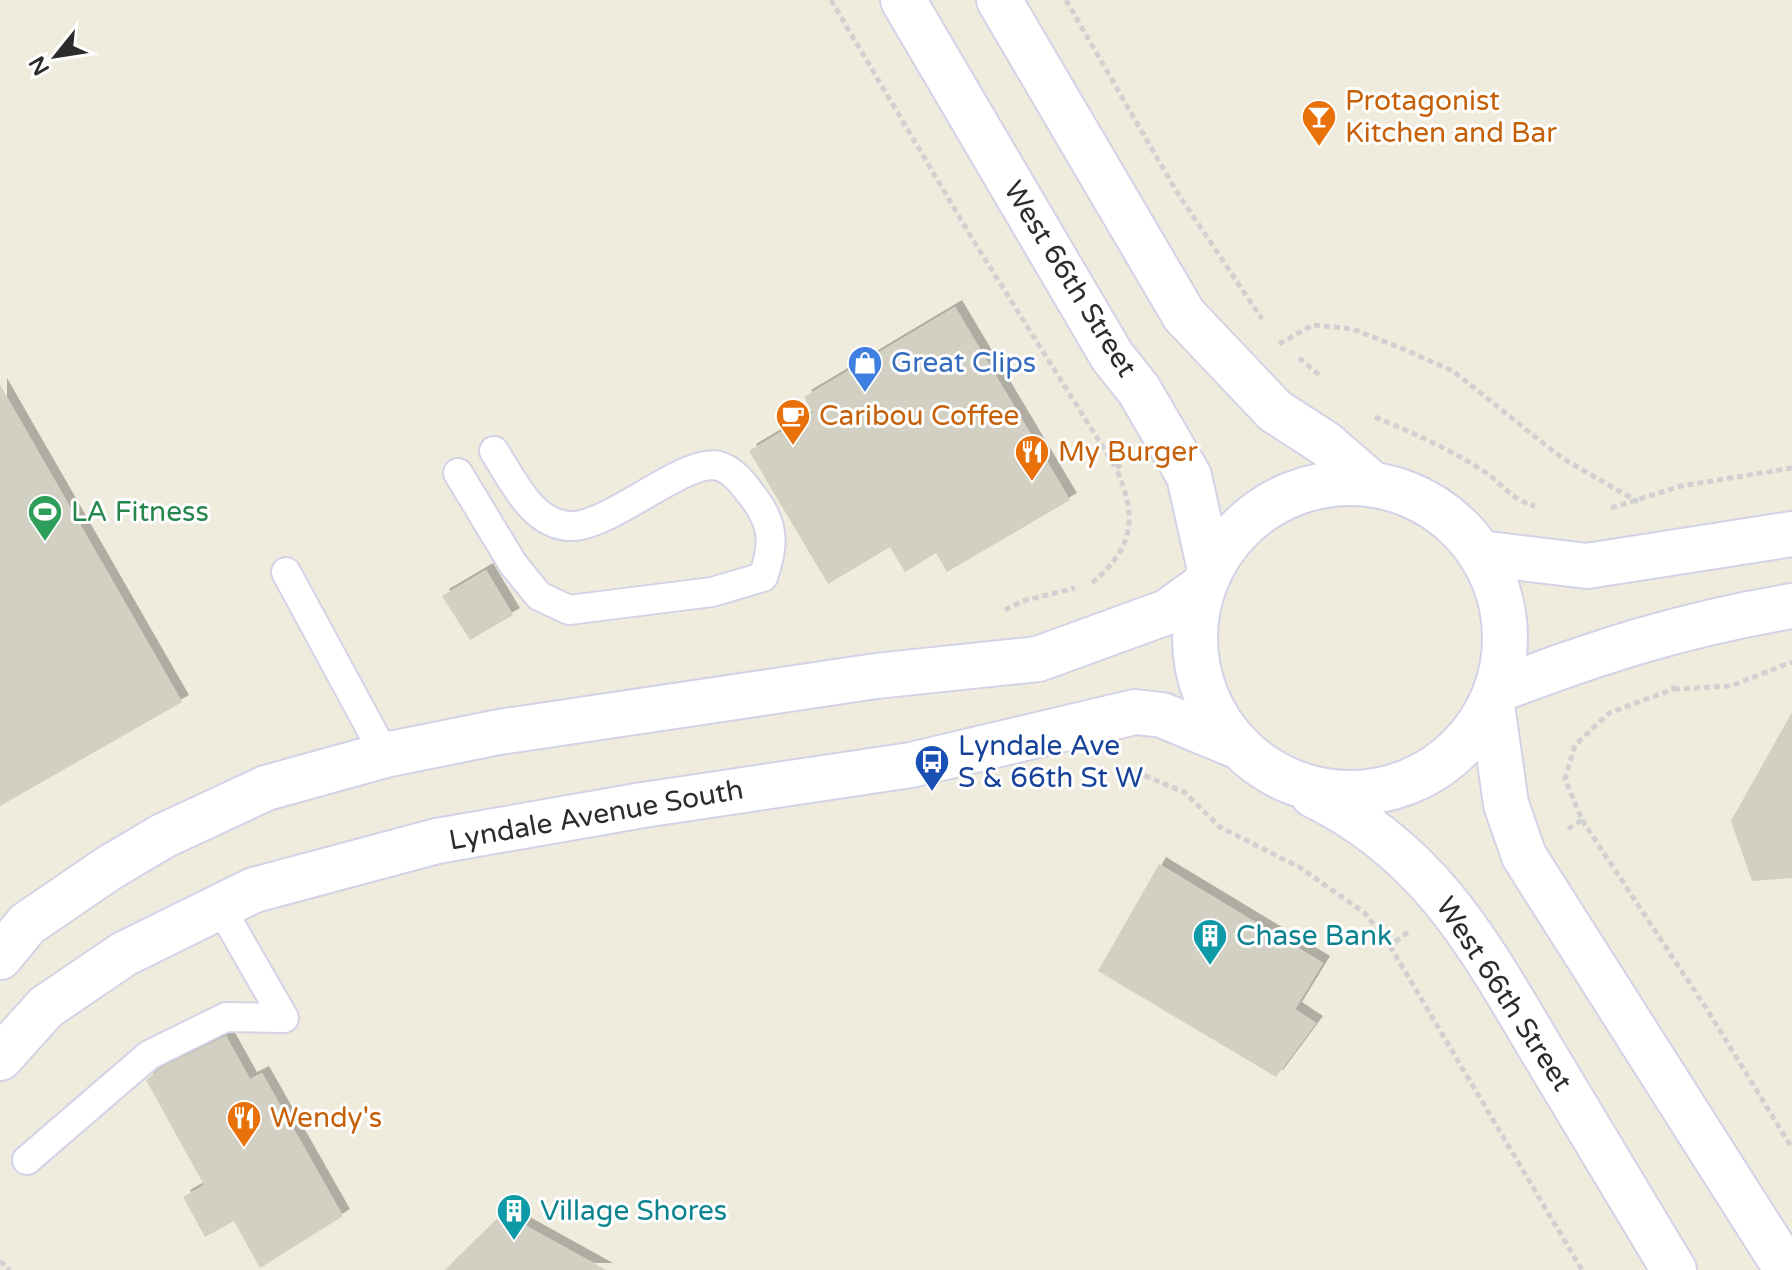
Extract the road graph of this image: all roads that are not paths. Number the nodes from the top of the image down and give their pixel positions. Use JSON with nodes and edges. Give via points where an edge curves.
{"nodes":[{"id":1,"x":903,"y":0,"type":"edge"},
{"id":2,"x":999,"y":0,"type":"edge"},
{"id":3,"x":494,"y":451,"type":"dead end"},
{"id":4,"x":458,"y":473,"type":"dead end"},
{"id":5,"x":1372,"y":484,"type":"junction"},
{"id":6,"x":1792,"y":534,"type":"edge"},
{"id":7,"x":1480,"y":553,"type":"junction"},
{"id":8,"x":286,"y":572,"type":"dead end"},
{"id":9,"x":1207,"y":578,"type":"junction"},
{"id":10,"x":1792,"y":606,"type":"edge"},
{"id":11,"x":1495,"y":697,"type":"junction"},
{"id":12,"x":1237,"y":746,"type":"junction"},
{"id":13,"x":385,"y":755,"type":"junction"},
{"id":14,"x":1275,"y":776,"type":"junction"},
{"id":15,"x":219,"y":905,"type":"junction"},
{"id":16,"x":0,"y":957,"type":"edge"},
{"id":17,"x":0,"y":1058,"type":"edge"},
{"id":18,"x":27,"y":1160,"type":"dead end"},
{"id":19,"x":1674,"y":1270,"type":"edge"},
{"id":20,"x":1787,"y":1270,"type":"edge"}],
"edges":[{"from":1,"to":9,"type":"main road","name":"West 66th Street","via":[[1112,356],[1139,390],[1189,476]]},
{"from":2,"to":5,"type":"main road","via":[[1184,315],[1275,411],[1326,444]]},
{"from":3,"to":4,"type":"lane","via":[[538,516],[573,526],[600,518],[698,467],[717,465],[736,475],[762,508],[774,546],[763,577],[712,592],[569,610],[539,596],[513,564]]},
{"from":5,"to":7,"type":"main road","via":[[1414,496],[1451,519]]},
{"from":5,"to":9,"type":"main road","via":[[1328,485],[1277,501],[1227,542]]},
{"from":6,"to":7,"type":"main road","via":[[1587,566]]},
{"from":7,"to":11,"type":"main road","via":[[1503,605],[1505,662]]},
{"from":8,"to":13,"type":"lane"},
{"from":9,"to":12,"type":"main road","via":[[1194,628],[1198,671],[1212,711]]},
{"from":9,"to":13,"type":"main road","via":[[1167,612],[1038,659],[876,676],[499,732]]},
{"from":10,"to":11,"type":"main road","via":[[1599,650]]},
{"from":11,"to":14,"type":"main road","via":[[1463,747],[1422,778],[1374,793],[1323,793]]},
{"from":11,"to":20,"type":"main road","via":[[1506,804],[1524,856]]},
{"from":12,"to":14,"type":"main road"},
{"from":12,"to":15,"type":"main road","name":"Lyndale Avenue South","via":[[1162,715],[1135,712],[911,765],[437,841],[254,890]]},
{"from":13,"to":16,"type":"main road","via":[[266,788],[163,836],[27,924]]},
{"from":14,"to":19,"type":"main road","name":"West 66th Street","via":[[1354,814],[1451,904]]},
{"from":15,"to":17,"type":"main road","name":"Lyndale Avenue South","via":[[124,954],[46,1007]]},
{"from":15,"to":18,"type":"lane","via":[[284,1018],[226,1017],[149,1055]]}]}
